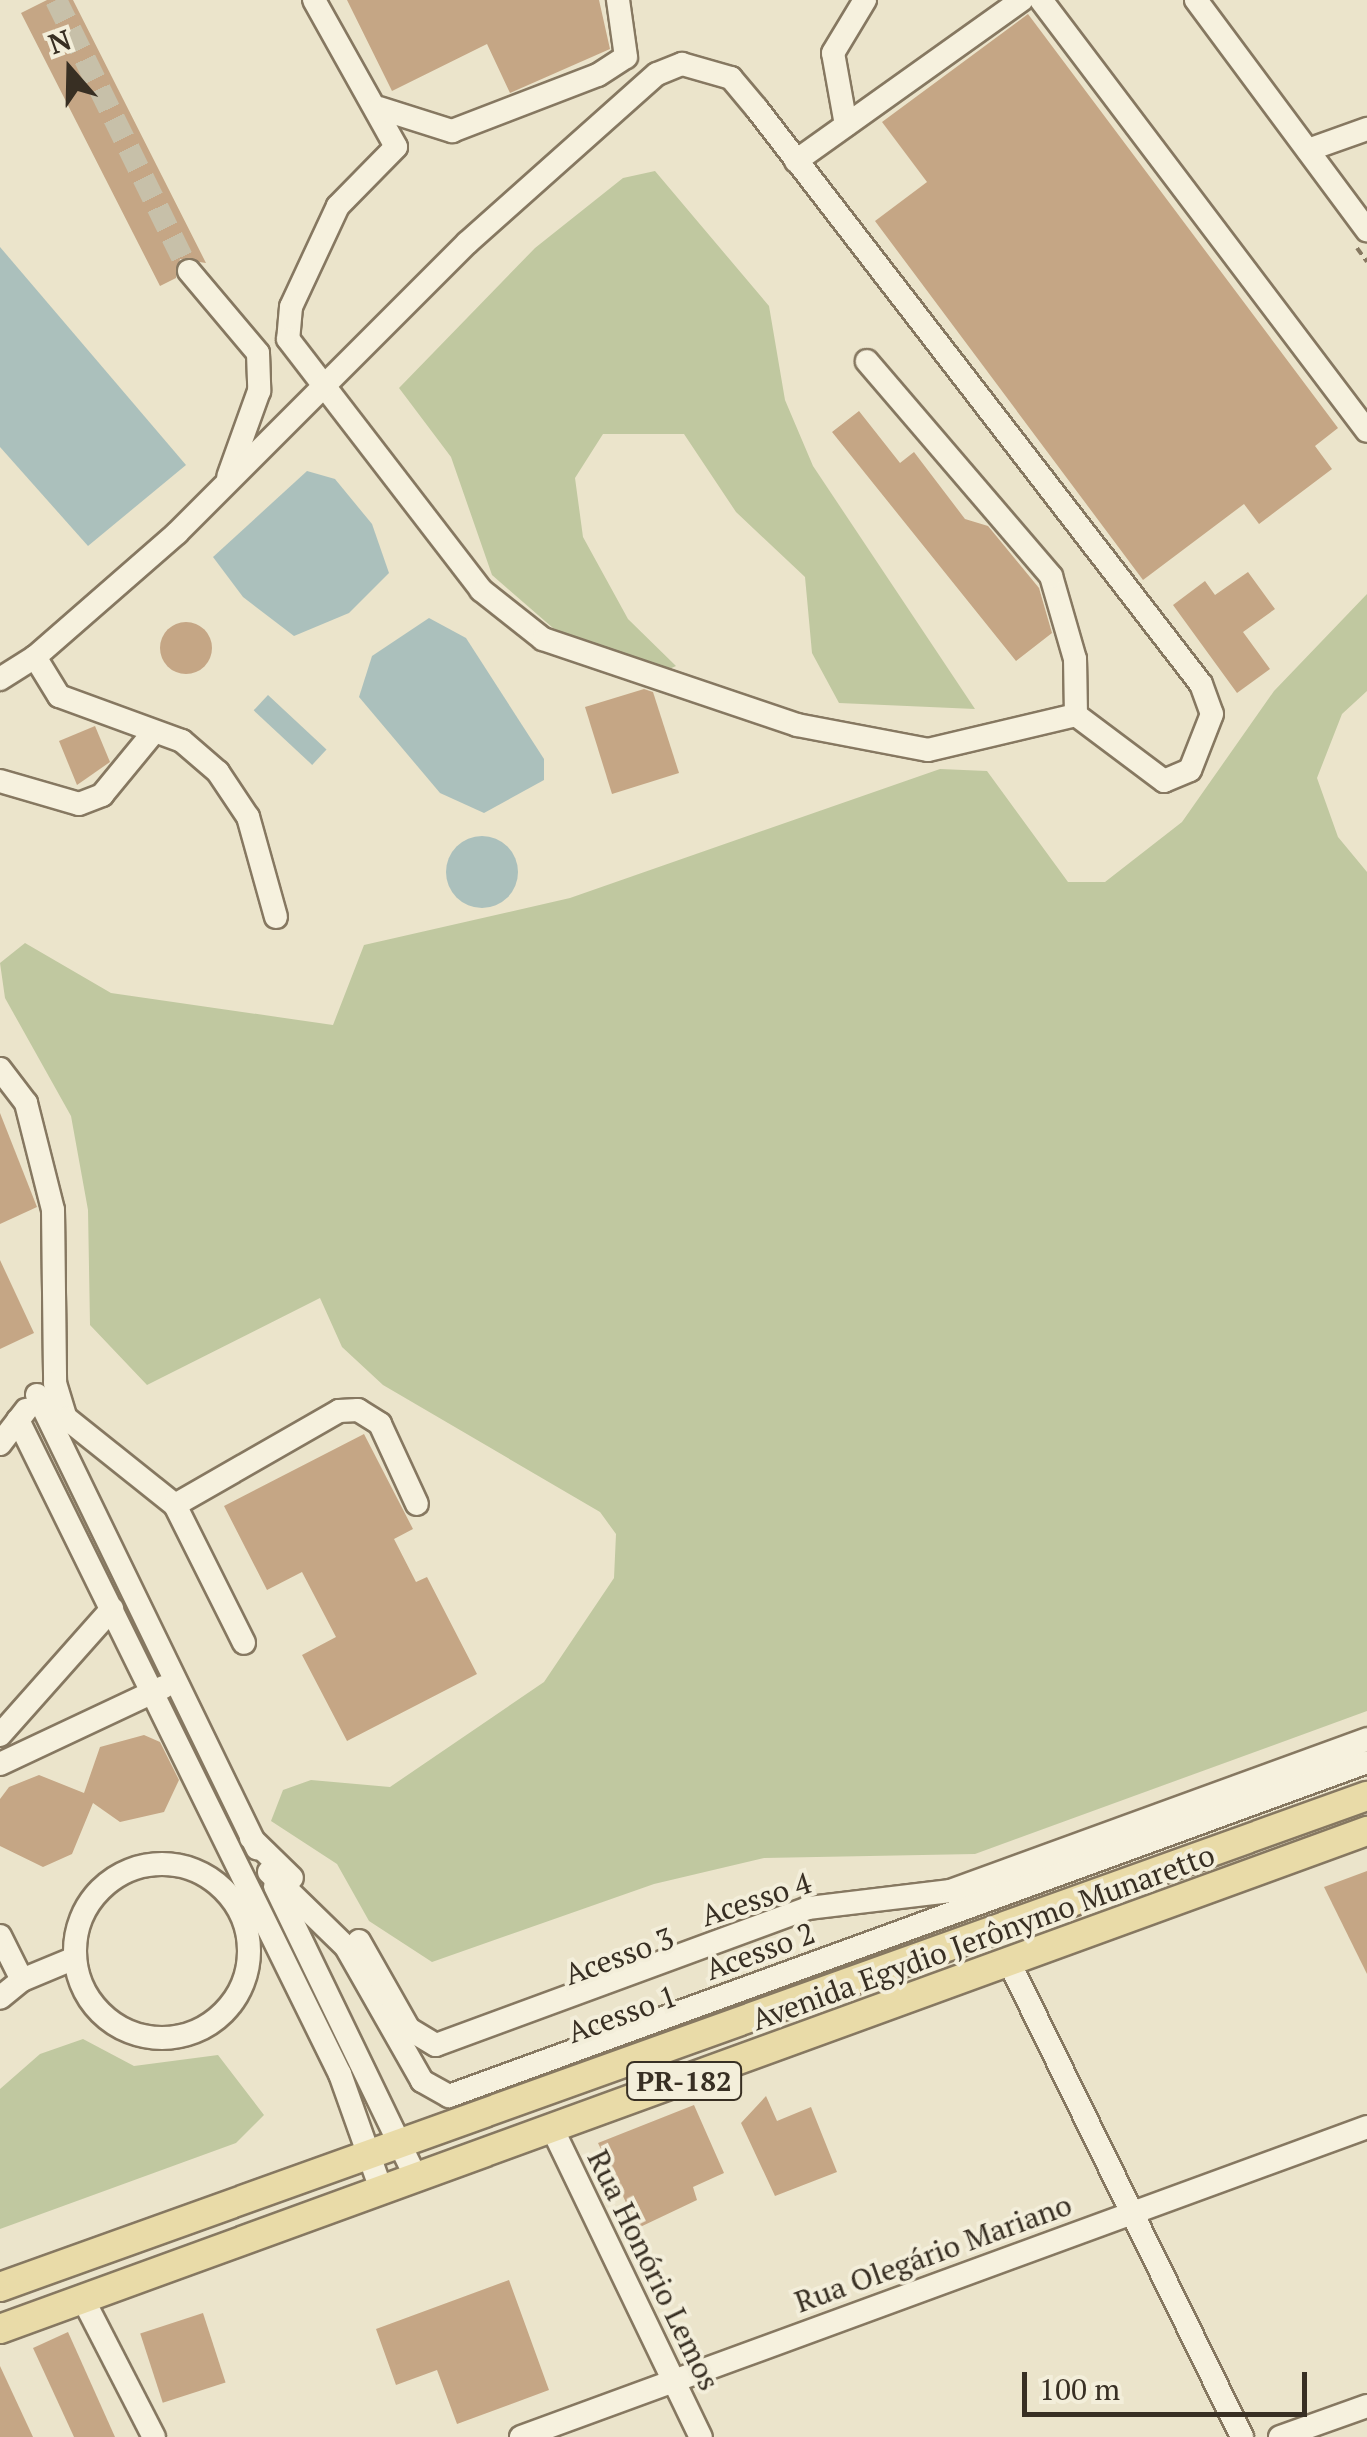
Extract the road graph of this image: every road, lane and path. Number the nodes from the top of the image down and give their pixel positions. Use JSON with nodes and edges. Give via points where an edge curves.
{"nodes":[{"id":1,"x":314,"y":0,"type":"edge"},
{"id":2,"x":618,"y":0,"type":"edge"},
{"id":3,"x":865,"y":0,"type":"edge"},
{"id":4,"x":1022,"y":0,"type":"edge"},
{"id":5,"x":1041,"y":0,"type":"edge"},
{"id":6,"x":1203,"y":2,"type":"edge"},
{"id":7,"x":378,"y":108,"type":"junction"},
{"id":8,"x":846,"y":126,"type":"junction"},
{"id":9,"x":1367,"y":129,"type":"edge"},
{"id":10,"x":1308,"y":150,"type":"junction"},
{"id":11,"x":796,"y":161,"type":"junction"},
{"id":12,"x":1367,"y":230,"type":"edge"},
{"id":13,"x":189,"y":271,"type":"tunnel mouth"},
{"id":14,"x":288,"y":339,"type":"junction"},
{"id":15,"x":258,"y":353,"type":"junction"},
{"id":16,"x":867,"y":362,"type":"dead end"},
{"id":17,"x":326,"y":384,"type":"junction"},
{"id":18,"x":1367,"y":431,"type":"edge"},
{"id":19,"x":226,"y":484,"type":"junction"},
{"id":20,"x":35,"y":657,"type":"junction"},
{"id":21,"x":0,"y":679,"type":"edge"},
{"id":22,"x":1076,"y":715,"type":"junction"},
{"id":23,"x":153,"y":733,"type":"junction"},
{"id":24,"x":0,"y":780,"type":"edge"},
{"id":25,"x":276,"y":917,"type":"dead end"},
{"id":26,"x":0,"y":1069,"type":"edge"},
{"id":27,"x":55,"y":1338,"type":"junction"},
{"id":28,"x":37,"y":1395,"type":"junction"},
{"id":29,"x":18,"y":1420,"type":"junction"},
{"id":30,"x":0,"y":1444,"type":"edge"},
{"id":31,"x":417,"y":1504,"type":"dead end"},
{"id":32,"x":175,"y":1505,"type":"junction"},
{"id":33,"x":112,"y":1609,"type":"junction"},
{"id":34,"x":244,"y":1643,"type":"dead end"},
{"id":35,"x":175,"y":1682,"type":"junction"},
{"id":36,"x":152,"y":1693,"type":"junction"},
{"id":37,"x":0,"y":1734,"type":"edge"},
{"id":38,"x":1367,"y":1739,"type":"edge"},
{"id":39,"x":1367,"y":1750,"type":"edge"},
{"id":40,"x":1367,"y":1762,"type":"edge"},
{"id":41,"x":0,"y":1764,"type":"edge"},
{"id":42,"x":1367,"y":1774,"type":"edge"},
{"id":43,"x":1367,"y":1796,"type":"edge"},
{"id":44,"x":210,"y":1811,"type":"junction"},
{"id":45,"x":1367,"y":1830,"type":"edge"},
{"id":46,"x":264,"y":1863,"type":"junction"},
{"id":47,"x":231,"y":1897,"type":"junction"},
{"id":48,"x":245,"y":1924,"type":"junction"},
{"id":49,"x":0,"y":1936,"type":"edge"},
{"id":50,"x":75,"y":1958,"type":"junction"},
{"id":51,"x":284,"y":1961,"type":"junction"},
{"id":52,"x":1009,"y":1962,"type":"junction"},
{"id":53,"x":22,"y":1980,"type":"junction"},
{"id":54,"x":0,"y":1998,"type":"edge"},
{"id":55,"x":706,"y":2035,"type":"junction"},
{"id":56,"x":719,"y":2068,"type":"junction"},
{"id":57,"x":1367,"y":2127,"type":"edge"},
{"id":58,"x":552,"y":2128,"type":"junction"},
{"id":59,"x":400,"y":2138,"type":"junction"},
{"id":60,"x":366,"y":2152,"type":"junction"},
{"id":61,"x":417,"y":2180,"type":"junction"},
{"id":62,"x":382,"y":2192,"type":"junction"},
{"id":63,"x":1136,"y":2210,"type":"junction"},
{"id":64,"x":0,"y":2287,"type":"edge"},
{"id":65,"x":83,"y":2299,"type":"junction"},
{"id":66,"x":0,"y":2329,"type":"edge"},
{"id":67,"x":674,"y":2382,"type":"junction"},
{"id":68,"x":1367,"y":2406,"type":"edge"},
{"id":69,"x":154,"y":2437,"type":"edge"},
{"id":70,"x":521,"y":2437,"type":"edge"},
{"id":71,"x":701,"y":2437,"type":"edge"},
{"id":72,"x":1242,"y":2437,"type":"edge"},
{"id":73,"x":1280,"y":2437,"type":"edge"}],
"edges":[{"from":1,"to":7,"type":"street","via":[[350,77]]},
{"from":2,"to":7,"type":"street","via":[[626,57],[598,75],[452,132]]},
{"from":3,"to":8,"type":"street","via":[[833,53]]},
{"from":4,"to":8,"type":"street"},
{"from":5,"to":18,"type":"street"},
{"from":6,"to":10,"type":"street"},
{"from":7,"to":14,"type":"street","via":[[396,147],[338,206],[290,307]]},
{"from":8,"to":11,"type":"street"},
{"from":9,"to":10,"type":"street"},
{"from":10,"to":12,"type":"street"},
{"from":11,"to":17,"type":"street","via":[[731,78],[707,65],[657,74]]},
{"from":11,"to":22,"type":"street","via":[[1201,684],[1212,714],[1190,770],[1164,781]]},
{"from":13,"to":15,"type":"street"},
{"from":14,"to":15,"type":"street"},
{"from":14,"to":17,"type":"street"},
{"from":15,"to":19,"type":"street","via":[[259,390]]},
{"from":16,"to":22,"type":"street","via":[[1050,576],[1075,659]]},
{"from":17,"to":19,"type":"street"},
{"from":17,"to":22,"type":"street","via":[[481,590],[544,639],[797,725],[928,750]]},
{"from":19,"to":20,"type":"street"},
{"from":20,"to":21,"type":"street"},
{"from":20,"to":23,"type":"street","via":[[59,696]]},
{"from":23,"to":24,"type":"street","via":[[102,795],[80,804]]},
{"from":23,"to":25,"type":"street","via":[[182,741],[218,772],[248,817]]},
{"from":26,"to":27,"type":"street","via":[[26,1102],[53,1210]]},
{"from":27,"to":28,"type":"street"},
{"from":27,"to":32,"type":"street","via":[[66,1418]]},
{"from":28,"to":29,"type":"street"},
{"from":28,"to":35,"type":"street"},
{"from":29,"to":30,"type":"street"},
{"from":29,"to":33,"type":"street"},
{"from":31,"to":32,"type":"street","via":[[380,1424],[358,1410],[339,1411]]},
{"from":32,"to":34,"type":"street"},
{"from":33,"to":36,"type":"street"},
{"from":33,"to":37,"type":"street"},
{"from":35,"to":36,"type":"street"},
{"from":35,"to":46,"type":"street"},
{"from":36,"to":41,"type":"street"},
{"from":36,"to":44,"type":"street"},
{"from":38,"to":46,"type":"street","name":"Acesso 4","via":[[950,1891],[808,1908],[436,2045],[409,2029],[358,1939]]},
{"from":39,"to":46,"type":"street","name":"Acesso 3","via":[[957,1898],[813,1916],[439,2055],[396,2020],[354,1942]]},
{"from":40,"to":46,"type":"street","name":"Acesso 2","via":[[449,2096],[422,2082],[346,1948]]},
{"from":42,"to":46,"type":"street","name":"Acesso 1","via":[[443,2110],[414,2092],[340,1951]]},
{"from":43,"to":55,"type":"main road","name":"Avenida Egydio Jerônymo Munaretto","number":"PR-182"},
{"from":44,"to":47,"type":"street"},
{"from":44,"to":51,"type":"street"},
{"from":45,"to":52,"type":"main road","name":"Avenida Egydio Jerônymo Munaretto","number":"PR-182"},
{"from":46,"to":59,"type":"street"},
{"from":47,"to":48,"type":"street"},
{"from":47,"to":50,"type":"street","via":[[193,1869],[134,1868],[107,1883],[80,1918]]},
{"from":48,"to":50,"type":"street","via":[[243,1984],[219,2017],[162,2038],[114,2024],[92,2004]]},
{"from":48,"to":51,"type":"street"},
{"from":49,"to":53,"type":"street"},
{"from":50,"to":53,"type":"street"},
{"from":51,"to":60,"type":"street"},
{"from":52,"to":56,"type":"main road","name":"Avenida Egydio Jerônymo Munaretto","number":"PR-182"},
{"from":52,"to":63,"type":"street"},
{"from":53,"to":54,"type":"street"},
{"from":55,"to":56,"type":"main road"},
{"from":55,"to":59,"type":"main road","name":"Avenida Egydio Jerônymo Munaretto","number":"PR-182"},
{"from":56,"to":58,"type":"main road","name":"Avenida Egydio Jerônymo Munaretto","number":"PR-182"},
{"from":57,"to":63,"type":"street","name":"Rua Olegário Mariano"},
{"from":58,"to":61,"type":"main road","name":"Avenida Egydio Jerônymo Munaretto","number":"PR-182"},
{"from":58,"to":67,"type":"street","name":"Rua Honório Lemos"},
{"from":59,"to":60,"type":"main road","name":"Avenida Egydio Jerônymo Munaretto","number":"PR-182"},
{"from":59,"to":61,"type":"street"},
{"from":60,"to":62,"type":"street"},
{"from":60,"to":64,"type":"main road","name":"Avenida Egydio Jerônymo Munaretto","number":"PR-182"},
{"from":61,"to":62,"type":"main road","name":"Avenida Egydio Jerônymo Munaretto","number":"PR-182"},
{"from":62,"to":65,"type":"main road","name":"Avenida Egydio Jerônymo Munaretto","number":"PR-182"},
{"from":63,"to":67,"type":"street","name":"Rua Olegário Mariano"},
{"from":63,"to":72,"type":"street"},
{"from":65,"to":66,"type":"main road","name":"Avenida Egydio Jerônymo Munaretto","number":"PR-182"},
{"from":65,"to":69,"type":"street"},
{"from":67,"to":70,"type":"street","name":"Rua Olegário Mariano"},
{"from":67,"to":71,"type":"street","name":"Rua Honório Lemos"},
{"from":68,"to":73,"type":"street"}]}
